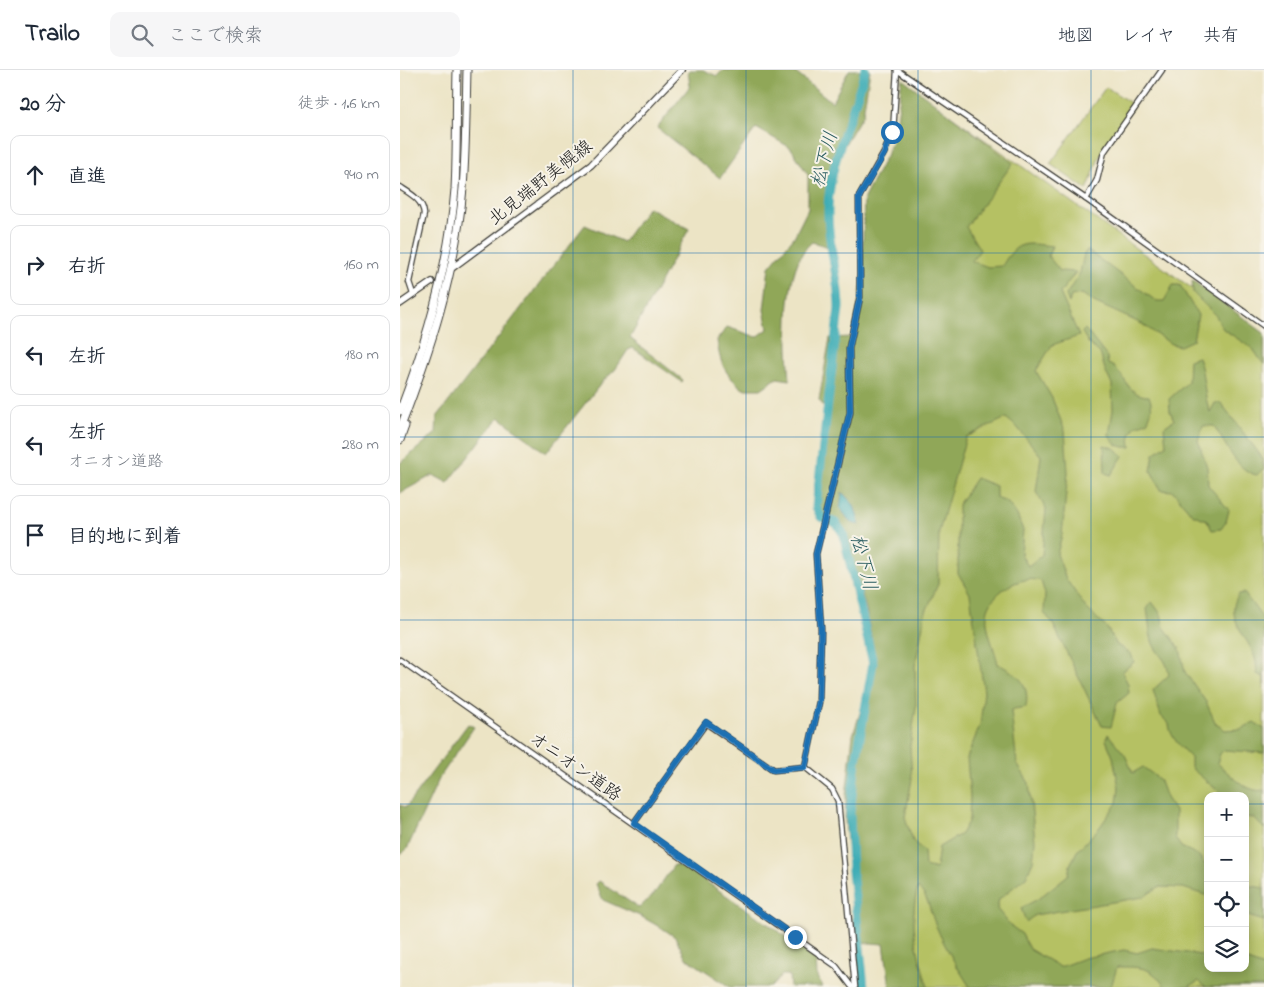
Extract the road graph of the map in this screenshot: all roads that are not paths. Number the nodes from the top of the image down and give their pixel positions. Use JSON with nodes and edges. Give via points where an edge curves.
{"nodes":[{"id":1,"x":457,"y":70,"type":"edge"},
{"id":2,"x":467,"y":70,"type":"edge"},
{"id":3,"x":682,"y":70,"type":"edge"},
{"id":4,"x":897,"y":70,"type":"edge"},
{"id":5,"x":1162,"y":70,"type":"edge"},
{"id":6,"x":400,"y":187,"type":"edge"},
{"id":7,"x":1086,"y":199,"type":"junction"},
{"id":8,"x":452,"y":268,"type":"dead end"},
{"id":9,"x":432,"y":282,"type":"dead end"},
{"id":10,"x":413,"y":294,"type":"junction"},
{"id":11,"x":400,"y":304,"type":"edge"},
{"id":12,"x":1264,"y":326,"type":"edge"},
{"id":13,"x":422,"y":371,"type":"junction"},
{"id":14,"x":400,"y":411,"type":"edge"},
{"id":15,"x":400,"y":430,"type":"edge"},
{"id":16,"x":400,"y":440,"type":"edge"},
{"id":17,"x":400,"y":660,"type":"edge"},
{"id":18,"x":805,"y":767,"type":"junction"},
{"id":19,"x":634,"y":823,"type":"junction"},
{"id":20,"x":854,"y":987,"type":"edge"}],
"edges":[{"from":1,"to":14,"type":"highway","via":[[451,224],[439,288]]},
{"from":2,"to":13,"type":"highway","via":[[462,195],[446,291]]},
{"from":3,"to":8,"type":"main road","name":"北見端野美幌線","via":[[591,165]]},
{"from":4,"to":7,"type":"street"},
{"from":4,"to":18,"type":"street","via":[[892,132],[884,154],[859,197],[860,297],[849,348],[850,412],[816,554],[821,629],[819,702]]},
{"from":5,"to":7,"type":"street","via":[[1104,152],[1097,180]]},
{"from":6,"to":10,"type":"street","via":[[417,199],[424,214],[409,282]]},
{"from":7,"to":12,"type":"street"},
{"from":9,"to":10,"type":"main road"},
{"from":10,"to":11,"type":"main road"},
{"from":13,"to":15,"type":"highway"},
{"from":13,"to":16,"type":"highway"},
{"from":17,"to":19,"type":"street","name":"オニオン道路"},
{"from":18,"to":19,"type":"street","via":[[774,770],[706,722]]},
{"from":18,"to":20,"type":"street","via":[[832,789],[838,801]]},
{"from":19,"to":20,"type":"street","name":"オニオン道路","via":[[836,966]]}]}
